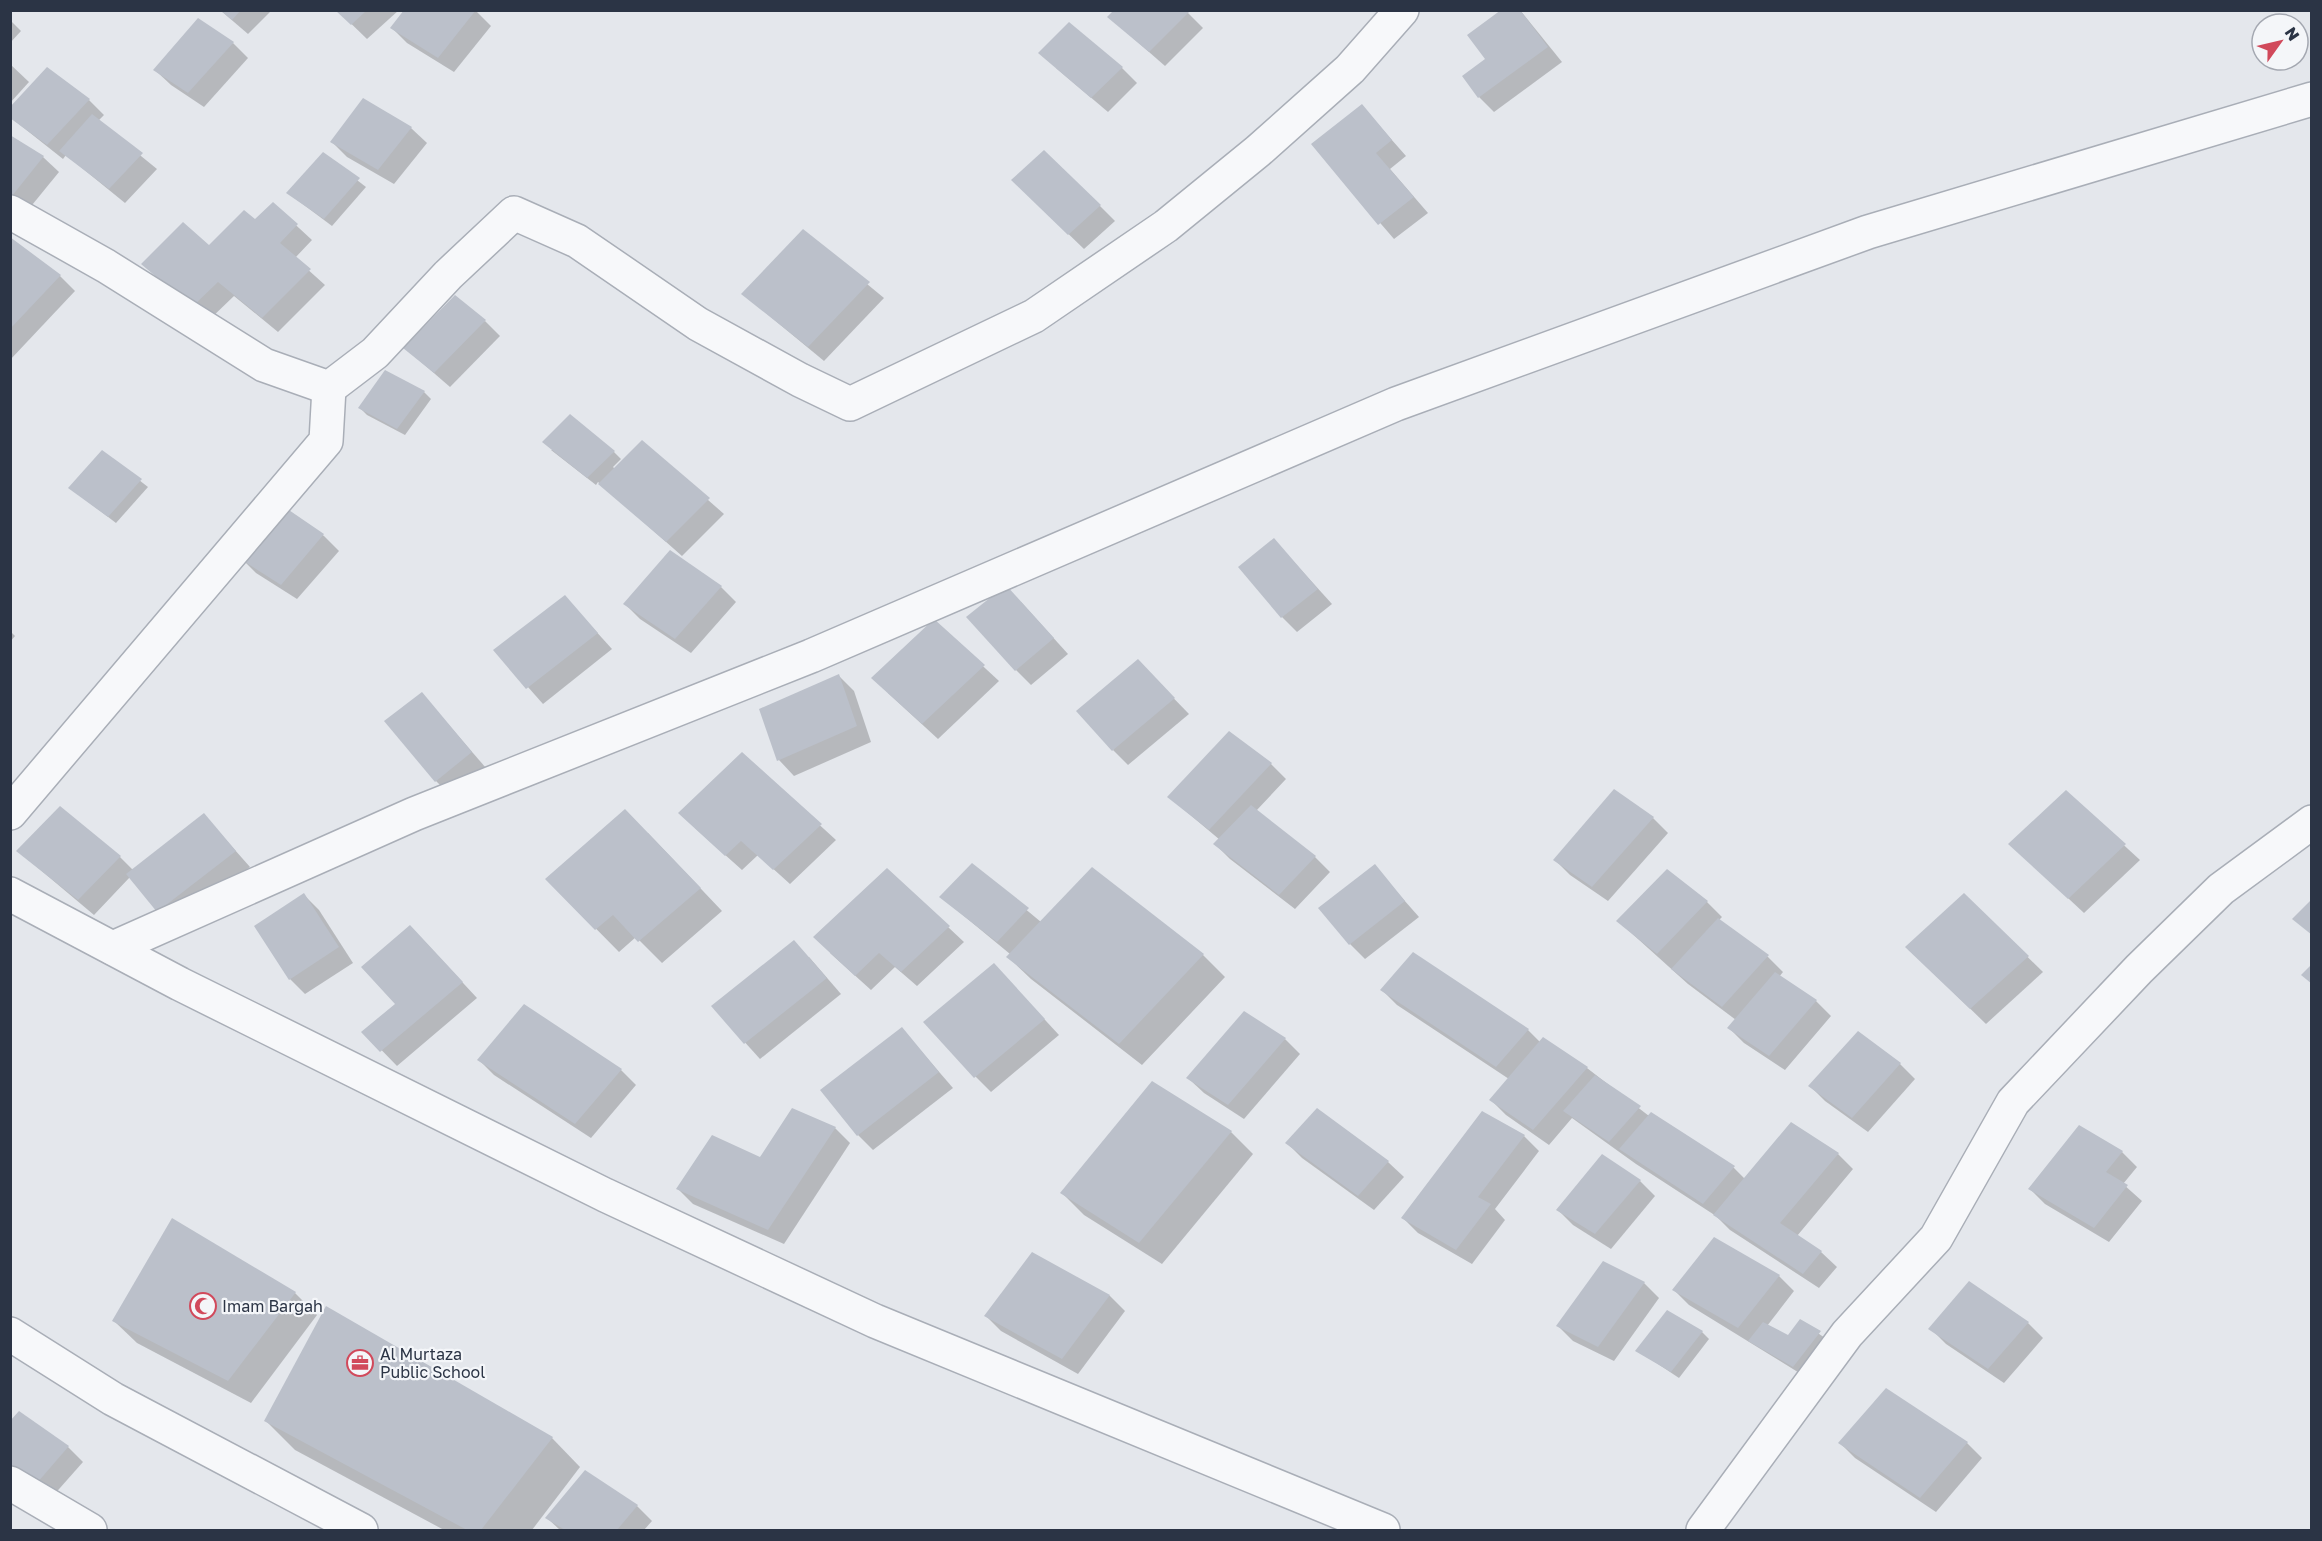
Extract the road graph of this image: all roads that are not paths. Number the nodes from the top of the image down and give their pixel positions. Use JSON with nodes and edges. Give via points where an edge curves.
{"nodes":[{"id":1,"x":1401,"y":10,"type":"edge"},
{"id":2,"x":2312,"y":99,"type":"edge"},
{"id":3,"x":10,"y":212,"type":"edge"},
{"id":4,"x":329,"y":388,"type":"junction"},
{"id":5,"x":10,"y":813,"type":"edge"},
{"id":6,"x":2312,"y":822,"type":"edge"},
{"id":7,"x":10,"y":894,"type":"edge"},
{"id":8,"x":113,"y":948,"type":"junction"},
{"id":9,"x":10,"y":1334,"type":"edge"},
{"id":10,"x":10,"y":1483,"type":"edge"},
{"id":11,"x":90,"y":1530,"type":"edge"},
{"id":12,"x":361,"y":1530,"type":"edge"},
{"id":13,"x":1383,"y":1530,"type":"edge"},
{"id":14,"x":1703,"y":1530,"type":"edge"}],
"edges":[{"from":1,"to":4,"type":"street","via":[[1350,69],[1166,226],[1034,316],[850,404],[698,324],[577,242],[514,213],[448,275],[375,353]]},
{"from":2,"to":8,"type":"street","via":[[1868,232],[1396,404],[811,656],[414,814]]},
{"from":3,"to":4,"type":"street","via":[[106,266],[264,365]]},
{"from":4,"to":5,"type":"street","via":[[326,441]]},
{"from":6,"to":14,"type":"street","via":[[2221,889],[2013,1102],[1936,1238],[1847,1334]]},
{"from":7,"to":8,"type":"street"},
{"from":8,"to":13,"type":"street","via":[[605,1195],[875,1321]]},
{"from":9,"to":12,"type":"street","via":[[113,1399]]},
{"from":10,"to":11,"type":"street"}]}
